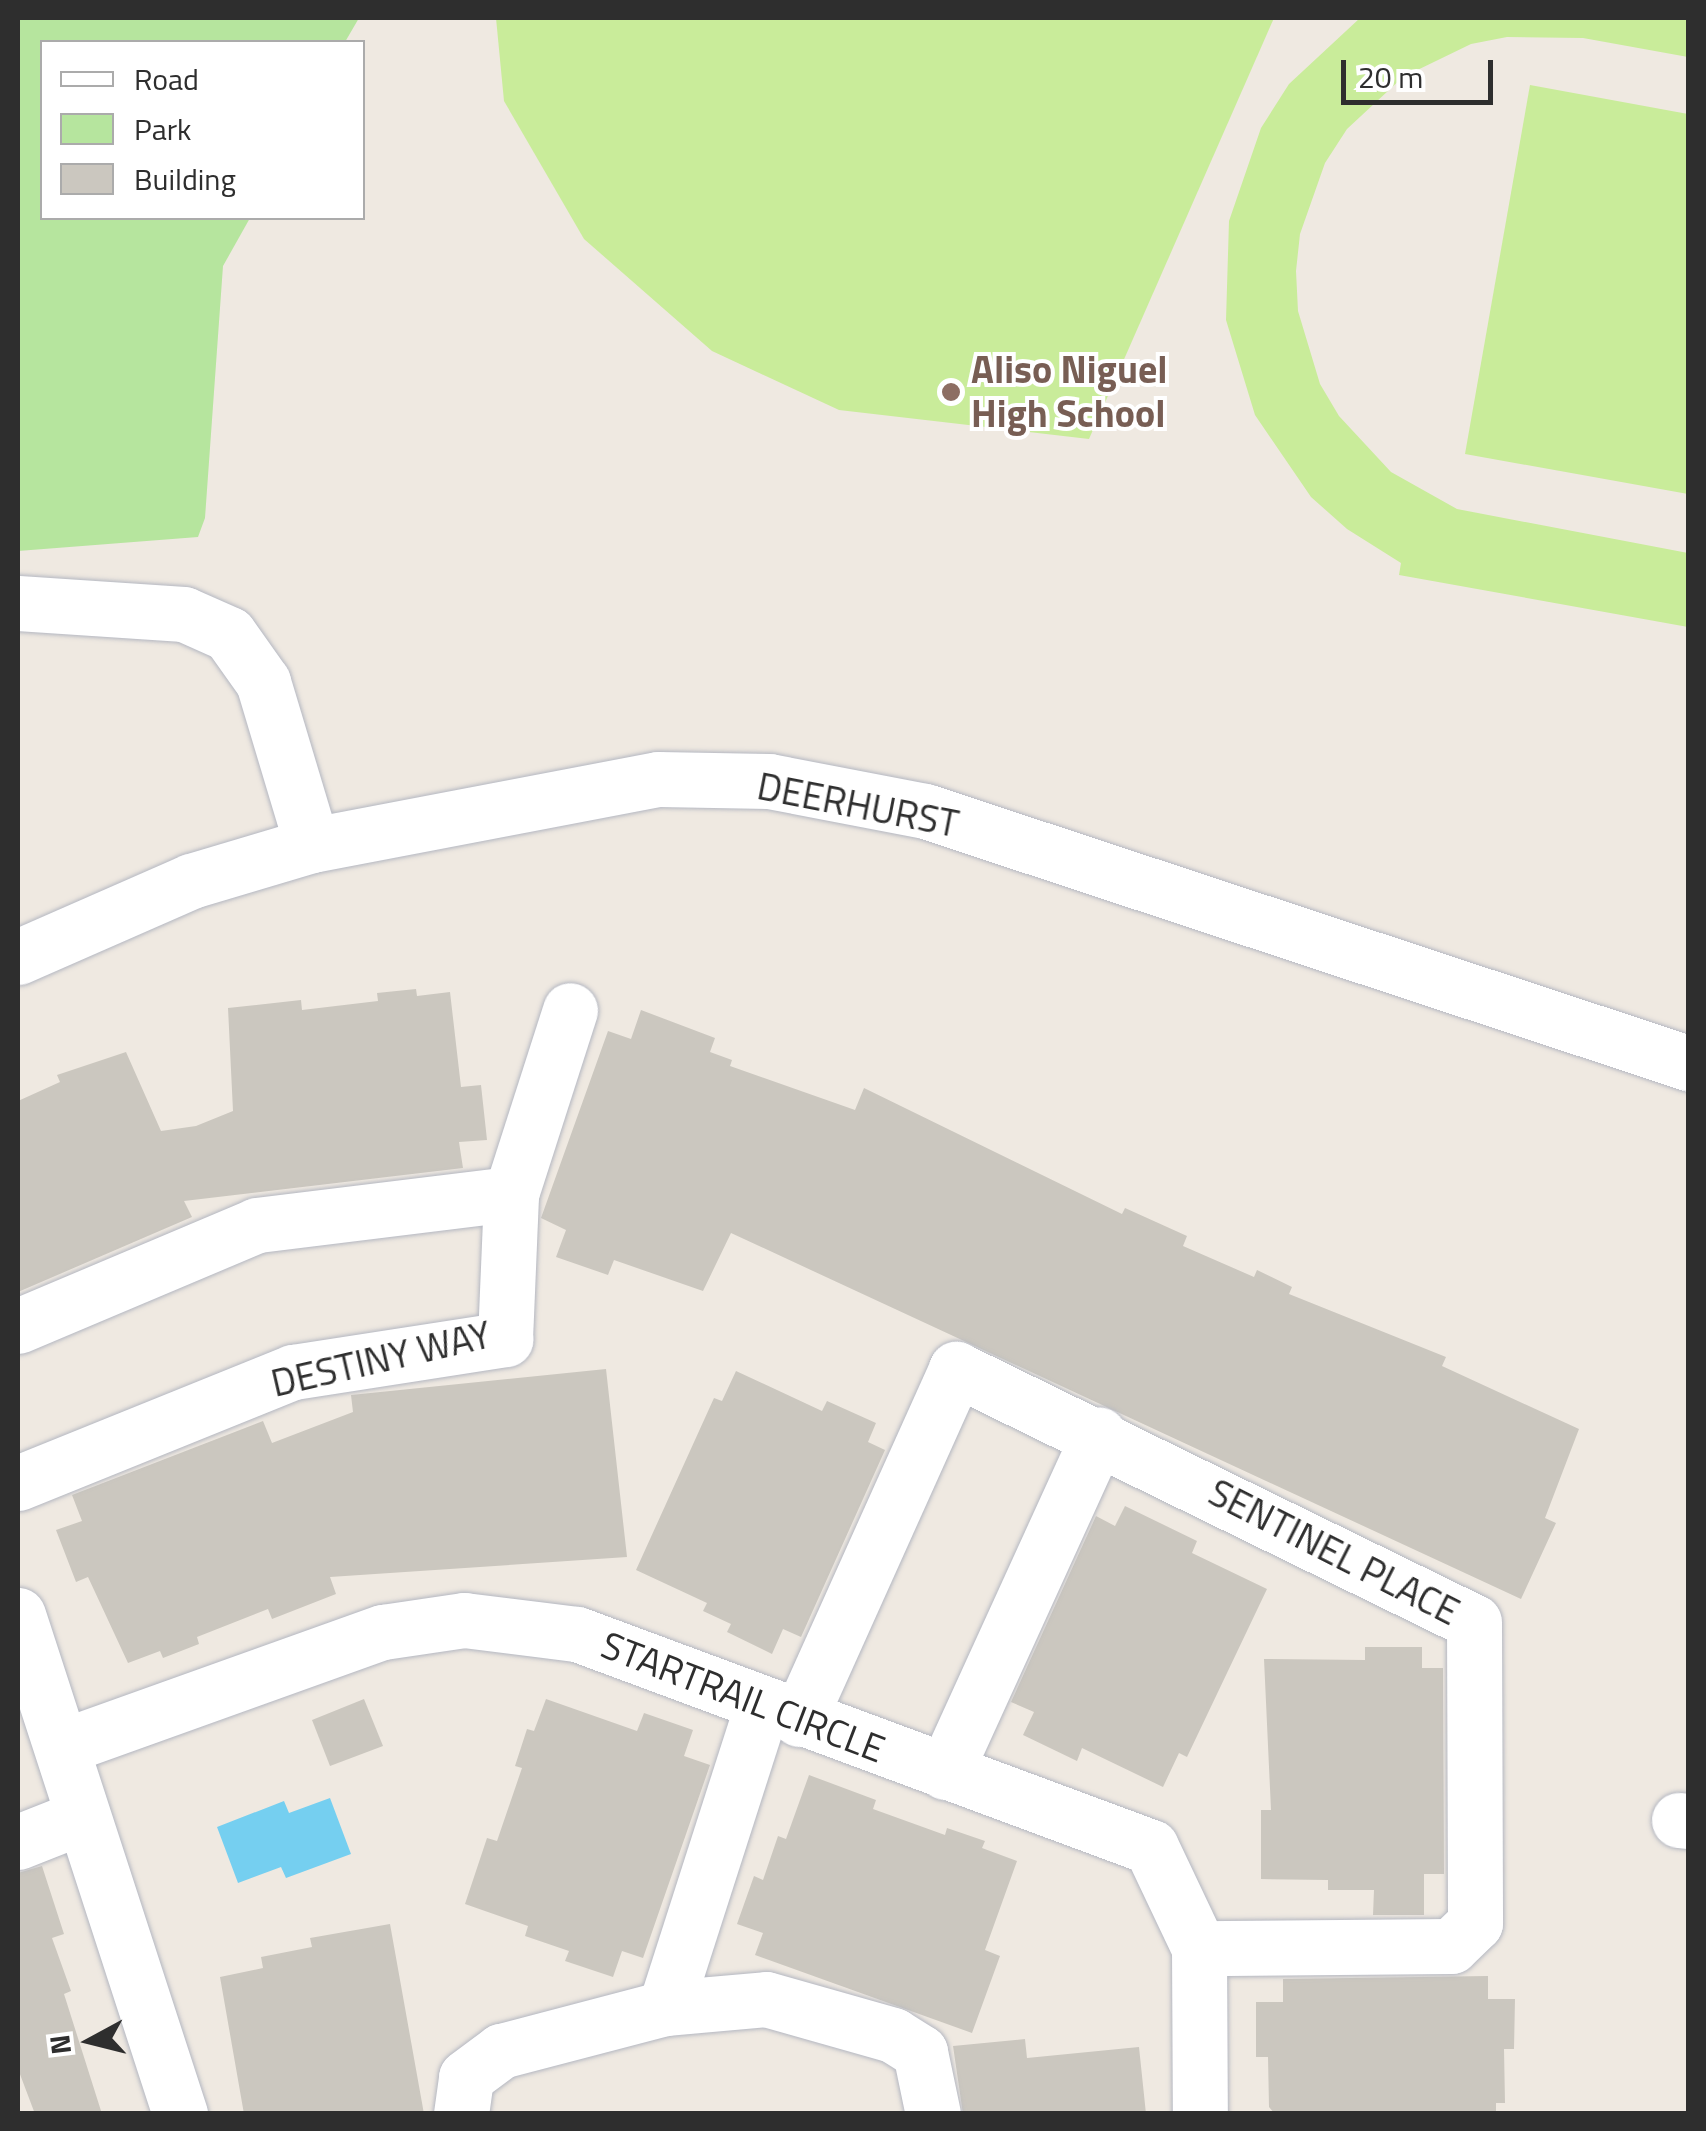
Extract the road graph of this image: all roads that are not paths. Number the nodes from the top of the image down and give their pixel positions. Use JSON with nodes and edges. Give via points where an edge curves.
{"nodes":[{"id":1,"x":18,"y":603,"type":"edge"},
{"id":2,"x":312,"y":845,"type":"junction"},
{"id":3,"x":18,"y":957,"type":"edge"},
{"id":4,"x":570,"y":1010,"type":"dead end"},
{"id":5,"x":1688,"y":1063,"type":"edge"},
{"id":6,"x":511,"y":1194,"type":"junction"},
{"id":7,"x":18,"y":1326,"type":"edge"},
{"id":8,"x":1099,"y":1434,"type":"junction"},
{"id":9,"x":18,"y":1482,"type":"edge"},
{"id":10,"x":18,"y":1615,"type":"edge"},
{"id":11,"x":781,"y":1712,"type":"junction"},
{"id":12,"x":64,"y":1746,"type":"junction"},
{"id":13,"x":945,"y":1772,"type":"junction"},
{"id":14,"x":81,"y":1817,"type":"junction"},
{"id":15,"x":18,"y":1842,"type":"edge"},
{"id":16,"x":1199,"y":1948,"type":"junction"},
{"id":17,"x":664,"y":2008,"type":"junction"},
{"id":18,"x":180,"y":2114,"type":"edge"},
{"id":19,"x":461,"y":2114,"type":"edge"},
{"id":20,"x":932,"y":2114,"type":"edge"},
{"id":21,"x":1200,"y":2114,"type":"edge"}],
"edges":[{"from":1,"to":2,"type":"street","via":[[184,614],[229,634],[263,682]]},
{"from":2,"to":3,"type":"street","name":"DEERHURST","via":[[192,881]]},
{"from":2,"to":5,"type":"street","name":"DEERHURST","via":[[658,779],[768,782],[925,812]]},
{"from":4,"to":6,"type":"street","name":"DESTINY WAY"},
{"from":6,"to":7,"type":"street","via":[[257,1225]]},
{"from":6,"to":9,"type":"street","name":"DESTINY WAY","via":[[505,1339],[293,1372]]},
{"from":8,"to":11,"type":"street","name":"SENTINEL PLACE","via":[[956,1370]]},
{"from":8,"to":13,"type":"street"},
{"from":8,"to":16,"type":"street","name":"SENTINEL PLACE","via":[[1474,1622],[1475,1923],[1451,1946]]},
{"from":10,"to":12,"type":"street"},
{"from":11,"to":12,"type":"street","name":"STARTRAIL CIRCLE","via":[[577,1634],[464,1620],[383,1632]]},
{"from":11,"to":13,"type":"street","name":"STARTRAIL CIRCLE"},
{"from":11,"to":17,"type":"street"},
{"from":12,"to":14,"type":"street"},
{"from":13,"to":16,"type":"street","name":"STARTRAIL CIRCLE","via":[[1151,1847]]},
{"from":14,"to":15,"type":"street"},
{"from":14,"to":18,"type":"street"},
{"from":16,"to":21,"type":"street","name":"STARTRAIL CIRCLE"},
{"from":17,"to":19,"type":"street","via":[[501,2051],[466,2077]]},
{"from":17,"to":20,"type":"street","via":[[766,1998],[893,2035],[920,2052]]}]}
